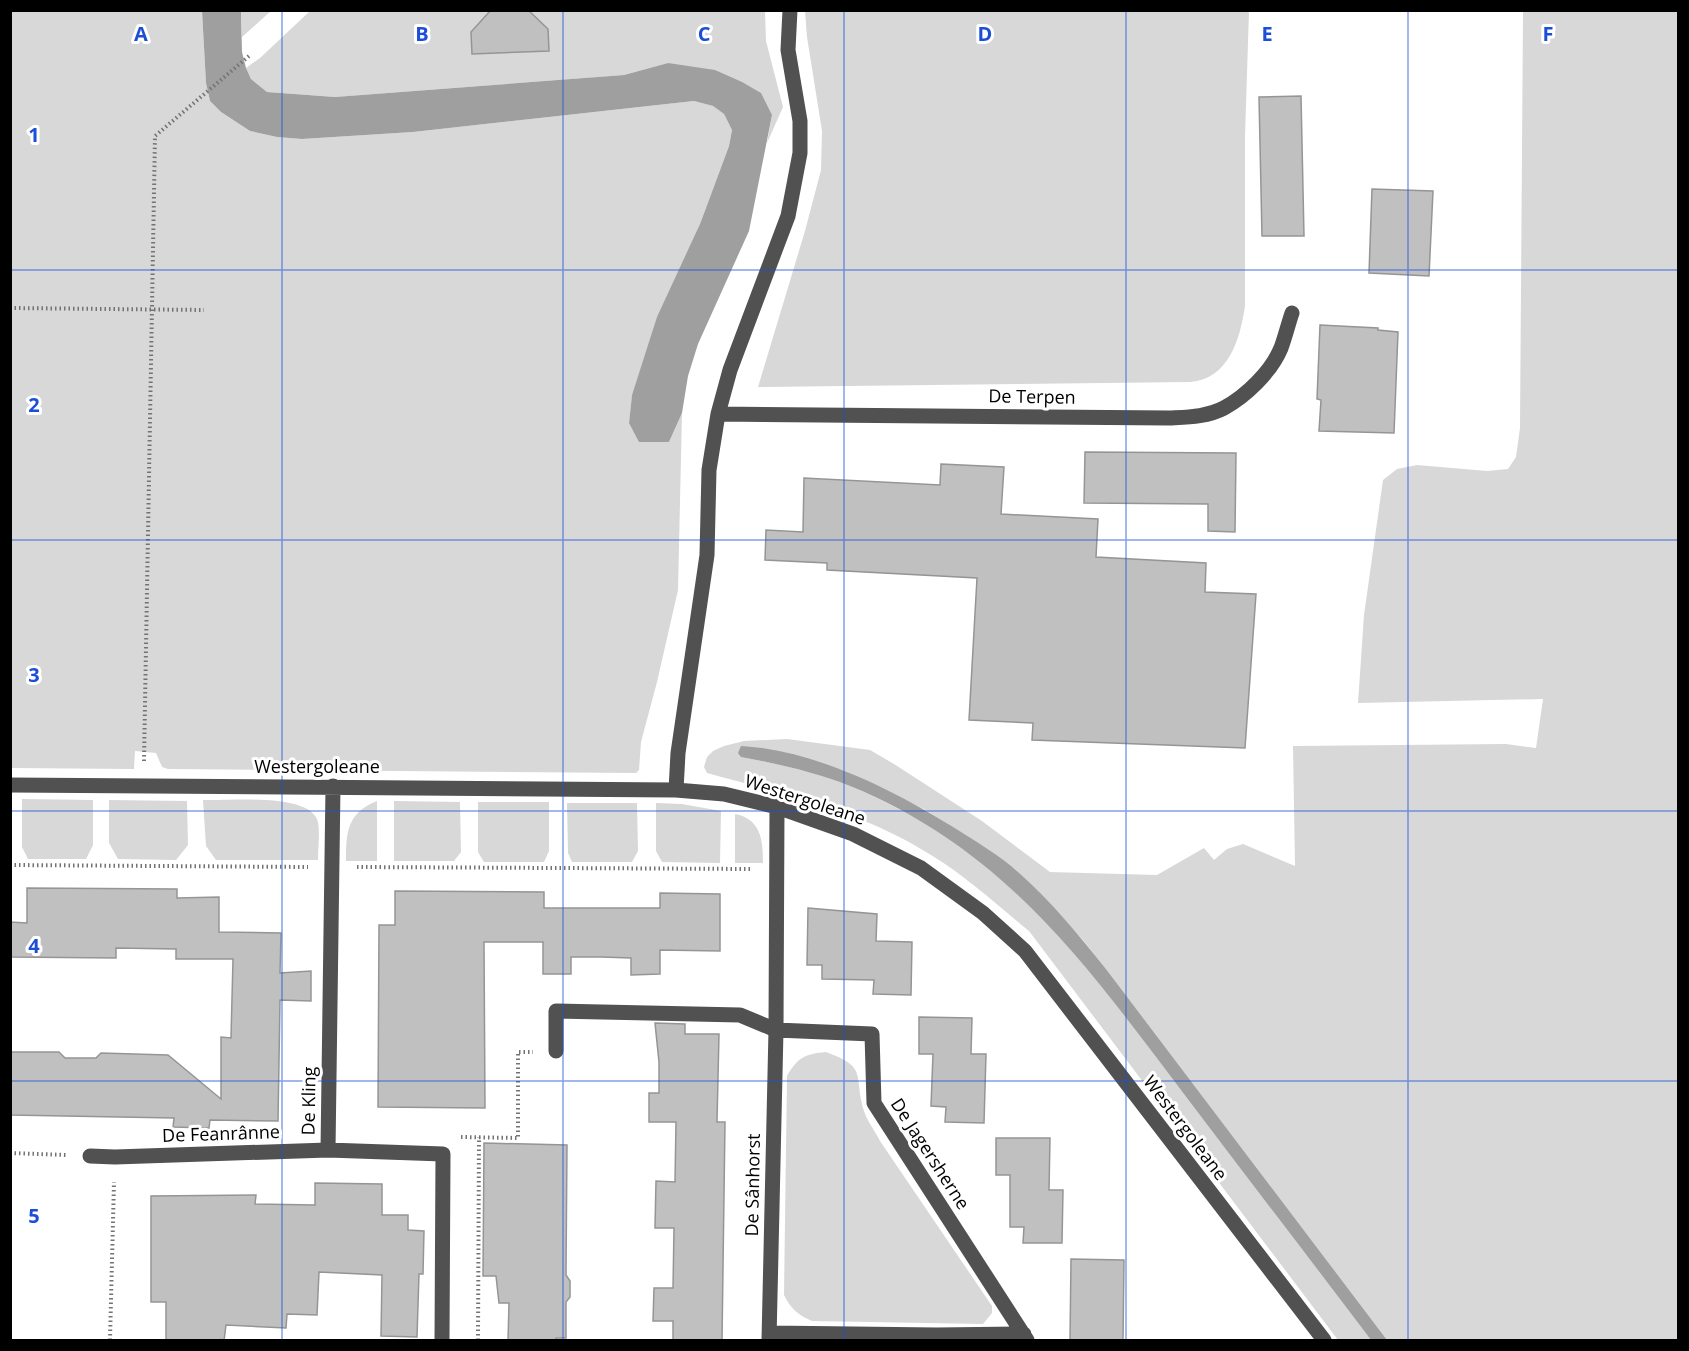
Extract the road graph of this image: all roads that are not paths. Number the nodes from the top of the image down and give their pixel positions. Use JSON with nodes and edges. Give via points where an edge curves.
{"nodes":[{"id":1,"x":790,"y":10,"type":"edge"},
{"id":2,"x":1292,"y":313,"type":"dead end"},
{"id":3,"x":718,"y":414,"type":"junction"},
{"id":4,"x":10,"y":785,"type":"edge"},
{"id":5,"x":333,"y":786,"type":"junction"},
{"id":6,"x":676,"y":790,"type":"junction"},
{"id":7,"x":777,"y":807,"type":"junction"},
{"id":8,"x":776,"y":1030,"type":"junction"},
{"id":9,"x":556,"y":1051,"type":"road end"},
{"id":10,"x":328,"y":1150,"type":"junction"},
{"id":11,"x":90,"y":1156,"type":"road end"},
{"id":12,"x":769,"y":1337,"type":"edge"},
{"id":13,"x":1025,"y":1337,"type":"edge"},
{"id":14,"x":937,"y":1338,"type":"edge"},
{"id":15,"x":442,"y":1341,"type":"edge"},
{"id":16,"x":1324,"y":1341,"type":"edge"}],
"edges":[{"from":1,"to":3,"type":"street","via":[[788,50],[800,121],[796,181],[788,216],[729,370]]},
{"from":2,"to":3,"type":"street","name":"De Terpen","via":[[1280,350],[1266,372],[1223,409],[1199,416]]},
{"from":3,"to":6,"type":"street","via":[[709,470],[707,555]]},
{"from":4,"to":5,"type":"street","name":"Westergoleane"},
{"from":5,"to":6,"type":"street","name":"Westergoleane"},
{"from":5,"to":10,"type":"street","name":"De Kling"},
{"from":6,"to":7,"type":"street","name":"Westergoleane","via":[[724,794]]},
{"from":7,"to":8,"type":"street","name":"De Sânhorst"},
{"from":7,"to":16,"type":"street","name":"Westergoleane","via":[[853,834],[921,868],[983,913],[1025,951]]},
{"from":8,"to":9,"type":"street","via":[[740,1015],[556,1011]]},
{"from":8,"to":12,"type":"street","name":"De Sânhorst"},
{"from":8,"to":13,"type":"street","name":"De Jagersherne","via":[[872,1034],[874,1103]]},
{"from":10,"to":11,"type":"street","name":"De Feanrânne"},
{"from":10,"to":15,"type":"street","name":"De Kling","via":[[443,1154]]},
{"from":12,"to":14,"type":"street","name":"De Jagersherne"},
{"from":13,"to":14,"type":"street","name":"De Jagersherne"}]}
